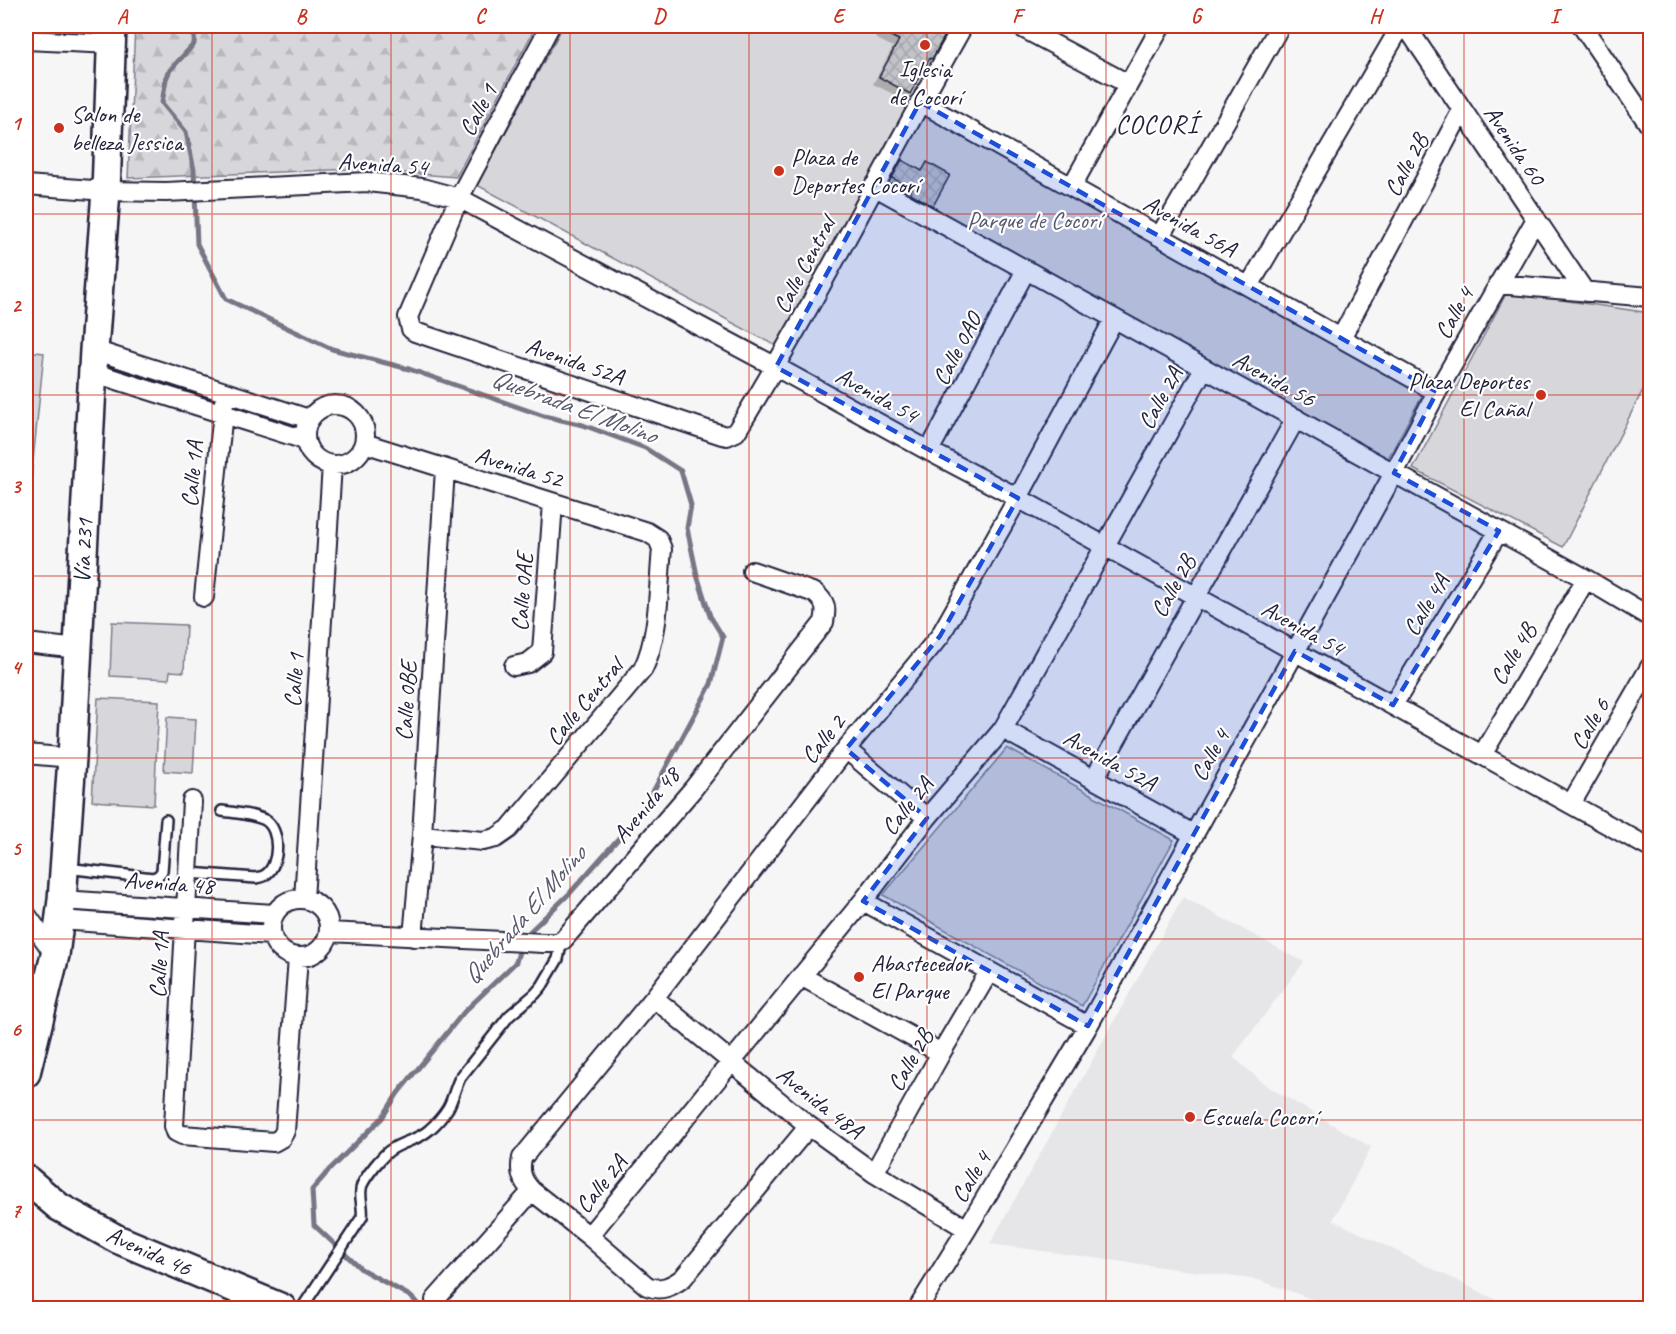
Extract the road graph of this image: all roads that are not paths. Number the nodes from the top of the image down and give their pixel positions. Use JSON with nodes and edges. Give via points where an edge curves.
{"nodes":[{"id":1,"x":550,"y":26,"type":"edge"},
{"id":2,"x":963,"y":26,"type":"edge"},
{"id":3,"x":1018,"y":26,"type":"edge"},
{"id":4,"x":1161,"y":26,"type":"edge"},
{"id":5,"x":1280,"y":26,"type":"edge"},
{"id":6,"x":1401,"y":26,"type":"edge"},
{"id":7,"x":1406,"y":26,"type":"edge"},
{"id":8,"x":1582,"y":26,"type":"edge"},
{"id":9,"x":112,"y":35,"type":"edge"},
{"id":10,"x":26,"y":40,"type":"edge"},
{"id":11,"x":1128,"y":84,"type":"junction"},
{"id":12,"x":920,"y":102,"type":"junction"},
{"id":13,"x":1462,"y":110,"type":"junction"},
{"id":14,"x":1650,"y":126,"type":"edge"},
{"id":15,"x":26,"y":185,"type":"edge"},
{"id":16,"x":874,"y":186,"type":"junction"},
{"id":17,"x":1072,"y":186,"type":"junction"},
{"id":18,"x":106,"y":191,"type":"junction"},
{"id":19,"x":459,"y":198,"type":"junction"},
{"id":20,"x":1536,"y":219,"type":"junction"},
{"id":21,"x":1160,"y":236,"type":"junction"},
{"id":22,"x":1026,"y":270,"type":"junction"},
{"id":23,"x":1498,"y":284,"type":"junction"},
{"id":24,"x":1249,"y":286,"type":"junction"},
{"id":25,"x":1585,"y":292,"type":"junction"},
{"id":26,"x":1650,"y":297,"type":"edge"},
{"id":27,"x":408,"y":317,"type":"joint"},
{"id":28,"x":1114,"y":319,"type":"junction"},
{"id":29,"x":1341,"y":338,"type":"junction"},
{"id":30,"x":93,"y":361,"type":"junction"},
{"id":31,"x":776,"y":367,"type":"junction"},
{"id":32,"x":1204,"y":368,"type":"junction"},
{"id":33,"x":225,"y":392,"type":"junction"},
{"id":34,"x":1437,"y":392,"type":"junction"},
{"id":35,"x":222,"y":413,"type":"junction"},
{"id":36,"x":1296,"y":418,"type":"junction"},
{"id":37,"x":309,"y":419,"type":"junction"},
{"id":38,"x":736,"y":432,"type":"joint"},
{"id":39,"x":305,"y":440,"type":"junction"},
{"id":40,"x":364,"y":443,"type":"junction"},
{"id":41,"x":929,"y":451,"type":"junction"},
{"id":42,"x":332,"y":465,"type":"junction"},
{"id":43,"x":445,"y":469,"type":"junction"},
{"id":44,"x":1394,"y":473,"type":"junction"},
{"id":45,"x":1018,"y":498,"type":"junction"},
{"id":46,"x":553,"y":503,"type":"junction"},
{"id":47,"x":1499,"y":531,"type":"junction"},
{"id":48,"x":658,"y":539,"type":"joint"},
{"id":49,"x":1105,"y":546,"type":"junction"},
{"id":50,"x":752,"y":571,"type":"dead end"},
{"id":51,"x":1586,"y":579,"type":"junction"},
{"id":52,"x":1196,"y":595,"type":"junction"},
{"id":53,"x":204,"y":597,"type":"dead end"},
{"id":54,"x":1650,"y":617,"type":"edge"},
{"id":55,"x":26,"y":643,"type":"edge"},
{"id":56,"x":78,"y":649,"type":"junction"},
{"id":57,"x":1295,"y":651,"type":"junction"},
{"id":58,"x":514,"y":666,"type":"dead end"},
{"id":59,"x":1650,"y":667,"type":"edge"},
{"id":60,"x":1392,"y":705,"type":"junction"},
{"id":61,"x":1003,"y":729,"type":"junction"},
{"id":62,"x":846,"y":749,"type":"junction"},
{"id":63,"x":26,"y":754,"type":"edge"},
{"id":64,"x":1482,"y":755,"type":"junction"},
{"id":65,"x":72,"y":758,"type":"junction"},
{"id":66,"x":1094,"y":779,"type":"junction"},
{"id":67,"x":192,"y":801,"type":"dead end"},
{"id":68,"x":1571,"y":804,"type":"junction"},
{"id":69,"x":222,"y":811,"type":"dead end"},
{"id":70,"x":927,"y":818,"type":"junction"},
{"id":71,"x":166,"y":820,"type":"dead end"},
{"id":72,"x":1193,"y":834,"type":"junction"},
{"id":73,"x":422,"y":835,"type":"junction"},
{"id":74,"x":1650,"y":848,"type":"edge"},
{"id":75,"x":64,"y":868,"type":"junction"},
{"id":76,"x":189,"y":873,"type":"junction"},
{"id":77,"x":304,"y":899,"type":"junction"},
{"id":78,"x":862,"y":901,"type":"junction"},
{"id":79,"x":186,"y":908,"type":"junction"},
{"id":80,"x":61,"y":910,"type":"junction"},
{"id":81,"x":26,"y":914,"type":"edge"},
{"id":82,"x":274,"y":914,"type":"junction"},
{"id":83,"x":186,"y":929,"type":"junction"},
{"id":84,"x":329,"y":932,"type":"junction"},
{"id":85,"x":271,"y":935,"type":"junction"},
{"id":86,"x":413,"y":937,"type":"junction"},
{"id":87,"x":563,"y":940,"type":"junction"},
{"id":88,"x":55,"y":955,"type":"junction"},
{"id":89,"x":298,"y":958,"type":"junction"},
{"id":90,"x":990,"y":972,"type":"junction"},
{"id":91,"x":801,"y":976,"type":"junction"},
{"id":92,"x":654,"y":998,"type":"junction"},
{"id":93,"x":1088,"y":1026,"type":"junction"},
{"id":94,"x":941,"y":1053,"type":"junction"},
{"id":95,"x":731,"y":1061,"type":"junction"},
{"id":96,"x":26,"y":1073,"type":"edge"},
{"id":97,"x":809,"y":1126,"type":"junction"},
{"id":98,"x":874,"y":1173,"type":"junction"},
{"id":99,"x":26,"y":1179,"type":"edge"},
{"id":100,"x":532,"y":1191,"type":"junction"},
{"id":101,"x":967,"y":1229,"type":"junction"},
{"id":102,"x":589,"y":1236,"type":"junction"},
{"id":103,"x":435,"y":1300,"type":"dead end"},
{"id":104,"x":282,"y":1308,"type":"edge"},
{"id":105,"x":303,"y":1308,"type":"edge"},
{"id":106,"x":918,"y":1308,"type":"edge"}],
"edges":[{"from":1,"to":19,"type":"street","name":"Calle 1"},
{"from":2,"to":12,"type":"street","name":"Calle Central"},
{"from":3,"to":11,"type":"street"},
{"from":4,"to":11,"type":"street"},
{"from":5,"to":21,"type":"street"},
{"from":6,"to":24,"type":"street"},
{"from":7,"to":13,"type":"street","name":"Avenida 60"},
{"from":8,"to":14,"type":"street"},
{"from":9,"to":10,"type":"street"},
{"from":9,"to":18,"type":"main road","name":"Vía 231"},
{"from":11,"to":17,"type":"street"},
{"from":12,"to":16,"type":"street","name":"Calle Central"},
{"from":12,"to":17,"type":"street","name":"Avenida 56A"},
{"from":13,"to":20,"type":"street","name":"Avenida 60"},
{"from":13,"to":29,"type":"street","name":"Calle 2B"},
{"from":15,"to":18,"type":"street","name":"Avenida 54"},
{"from":16,"to":22,"type":"street","name":"Avenida 56"},
{"from":16,"to":31,"type":"street","name":"Calle Central"},
{"from":17,"to":21,"type":"street","name":"Avenida 56A"},
{"from":18,"to":19,"type":"street","name":"Avenida 54","via":[[367,183],[422,188]]},
{"from":18,"to":30,"type":"main road","name":"Vía 231"},
{"from":19,"to":27,"type":"street","name":"Calle 1"},
{"from":19,"to":31,"type":"street","name":"Avenida 54"},
{"from":20,"to":23,"type":"street","name":"Calle 4"},
{"from":20,"to":25,"type":"street","name":"Avenida 60"},
{"from":21,"to":24,"type":"street","name":"Avenida 56A"},
{"from":22,"to":28,"type":"street","name":"Avenida 56"},
{"from":22,"to":41,"type":"street","name":"Calle 0AO"},
{"from":23,"to":25,"type":"street"},
{"from":23,"to":34,"type":"street","name":"Calle 4"},
{"from":24,"to":29,"type":"street","name":"Avenida 56A"},
{"from":25,"to":26,"type":"street"},
{"from":27,"to":38,"type":"street","name":"Avenida 52A","via":[[415,332],[722,435]]},
{"from":28,"to":32,"type":"street","name":"Avenida 56"},
{"from":28,"to":45,"type":"street","name":"Calle 2"},
{"from":29,"to":34,"type":"street","name":"Avenida 56A"},
{"from":30,"to":33,"type":"street"},
{"from":30,"to":35,"type":"street"},
{"from":30,"to":56,"type":"main road","name":"Vía 231"},
{"from":31,"to":38,"type":"street","name":"Calle Central"},
{"from":31,"to":41,"type":"street","name":"Avenida 54"},
{"from":32,"to":36,"type":"street","name":"Avenida 56"},
{"from":32,"to":49,"type":"street","name":"Calle 2A"},
{"from":33,"to":35,"type":"street","name":"Calle 1A"},
{"from":33,"to":37,"type":"street"},
{"from":34,"to":44,"type":"street","name":"Calle 4"},
{"from":35,"to":39,"type":"street"},
{"from":35,"to":53,"type":"street","name":"Calle 1A"},
{"from":36,"to":44,"type":"street","name":"Avenida 56"},
{"from":36,"to":52,"type":"street","name":"Calle 2B"},
{"from":37,"to":39,"type":"street"},
{"from":37,"to":40,"type":"street","via":[[325,406],[347,407],[362,422]]},
{"from":39,"to":42,"type":"street","via":[[311,454]]},
{"from":40,"to":42,"type":"street","via":[[352,460]]},
{"from":40,"to":43,"type":"street","name":"Avenida 52"},
{"from":41,"to":45,"type":"street","name":"Avenida 54"},
{"from":42,"to":77,"type":"street","name":"Calle 1"},
{"from":43,"to":46,"type":"street","name":"Avenida 52"},
{"from":43,"to":73,"type":"street","name":"Calle 0BE"},
{"from":44,"to":47,"type":"street","name":"Avenida 56"},
{"from":44,"to":57,"type":"street","name":"Calle 4"},
{"from":45,"to":49,"type":"street","name":"Avenida 54"},
{"from":45,"to":62,"type":"street","name":"Calle 2","via":[[940,636]]},
{"from":46,"to":48,"type":"street","name":"Avenida 52","via":[[647,532]]},
{"from":46,"to":58,"type":"street","name":"Calle 0AE","via":[[542,652],[528,663]]},
{"from":47,"to":51,"type":"street","name":"Avenida 56"},
{"from":47,"to":60,"type":"street","name":"Calle 4A"},
{"from":48,"to":73,"type":"street","name":"Calle Central","via":[[662,549],[654,639],[642,669],[509,829],[483,841]]},
{"from":49,"to":52,"type":"street","name":"Avenida 54"},
{"from":49,"to":61,"type":"street","name":"Calle 2A"},
{"from":50,"to":87,"type":"street","name":"Avenida 48","via":[[815,593],[827,609],[824,622],[693,789]]},
{"from":51,"to":54,"type":"street","name":"Avenida 56"},
{"from":51,"to":64,"type":"street","name":"Calle 4B"},
{"from":52,"to":57,"type":"street","name":"Avenida 54"},
{"from":52,"to":66,"type":"street","name":"Calle 2B"},
{"from":55,"to":56,"type":"street"},
{"from":56,"to":65,"type":"main road","name":"Vía 231"},
{"from":57,"to":60,"type":"street","name":"Avenida 54"},
{"from":57,"to":72,"type":"street","name":"Calle 4"},
{"from":59,"to":68,"type":"street","name":"Calle 6"},
{"from":60,"to":64,"type":"street","name":"Avenida 54"},
{"from":61,"to":66,"type":"street","name":"Avenida 52A"},
{"from":61,"to":70,"type":"street","name":"Calle 2A"},
{"from":62,"to":70,"type":"street"},
{"from":62,"to":92,"type":"street","name":"Calle 2"},
{"from":63,"to":65,"type":"street"},
{"from":64,"to":68,"type":"street","name":"Avenida 54"},
{"from":65,"to":75,"type":"main road","name":"Vía 231"},
{"from":66,"to":72,"type":"street","name":"Avenida 52A"},
{"from":67,"to":76,"type":"street","name":"Calle 1A"},
{"from":68,"to":74,"type":"street","name":"Avenida 54"},
{"from":69,"to":76,"type":"lane","via":[[250,815],[274,828],[277,838],[273,866],[267,875],[256,878]]},
{"from":70,"to":78,"type":"street","name":"Calle 2A"},
{"from":71,"to":75,"type":"lane","via":[[162,871],[158,876]]},
{"from":72,"to":93,"type":"street","name":"Calle 4"},
{"from":73,"to":86,"type":"street","name":"Calle 0BE"},
{"from":75,"to":80,"type":"main road","name":"Vía 231"},
{"from":76,"to":79,"type":"street","name":"Calle 1A"},
{"from":77,"to":82,"type":"street","via":[[286,902]]},
{"from":77,"to":84,"type":"street","via":[[326,914]]},
{"from":78,"to":90,"type":"street"},
{"from":78,"to":91,"type":"street","name":"Calle 2A"},
{"from":79,"to":80,"type":"street","name":"Avenida 48"},
{"from":79,"to":82,"type":"street","name":"Avenida 48"},
{"from":79,"to":83,"type":"street","name":"Calle 1A"},
{"from":80,"to":83,"type":"street","name":"Avenida 48"},
{"from":80,"to":88,"type":"main road","name":"Vía 231"},
{"from":81,"to":88,"type":"street"},
{"from":82,"to":85,"type":"street"},
{"from":83,"to":85,"type":"street","name":"Avenida 48"},
{"from":83,"to":89,"type":"street","name":"Calle 1A","via":[[174,1126],[182,1135],[274,1142],[281,1138],[285,1131]]},
{"from":84,"to":86,"type":"street"},
{"from":84,"to":89,"type":"street","via":[[319,951]]},
{"from":85,"to":89,"type":"street","via":[[278,948]]},
{"from":86,"to":87,"type":"street","via":[[543,943]]},
{"from":87,"to":105,"type":"lane","via":[[542,986],[509,1016],[460,1078],[442,1116],[419,1138],[392,1148],[363,1184],[362,1217]]},
{"from":88,"to":96,"type":"main road","name":"Vía 231"},
{"from":90,"to":93,"type":"street"},
{"from":90,"to":94,"type":"street","name":"Calle 2B"},
{"from":91,"to":94,"type":"street"},
{"from":91,"to":95,"type":"street","name":"Calle 2A"},
{"from":92,"to":95,"type":"street","name":"Avenida 48A"},
{"from":92,"to":100,"type":"street","name":"Calle 2","via":[[522,1158],[521,1176]]},
{"from":93,"to":101,"type":"street","name":"Calle 4"},
{"from":94,"to":98,"type":"street","name":"Calle 2B"},
{"from":95,"to":97,"type":"street","name":"Avenida 48A"},
{"from":95,"to":102,"type":"street","name":"Calle 2A"},
{"from":97,"to":98,"type":"street","name":"Avenida 48A"},
{"from":97,"to":102,"type":"street","via":[[683,1278],[670,1286],[647,1286]]},
{"from":98,"to":101,"type":"street","name":"Avenida 48A"},
{"from":99,"to":104,"type":"main road","name":"Avenida 46","via":[[59,1207],[117,1239]]},
{"from":100,"to":102,"type":"street"},
{"from":100,"to":103,"type":"street"},
{"from":101,"to":106,"type":"street","name":"Calle 4"}]}
